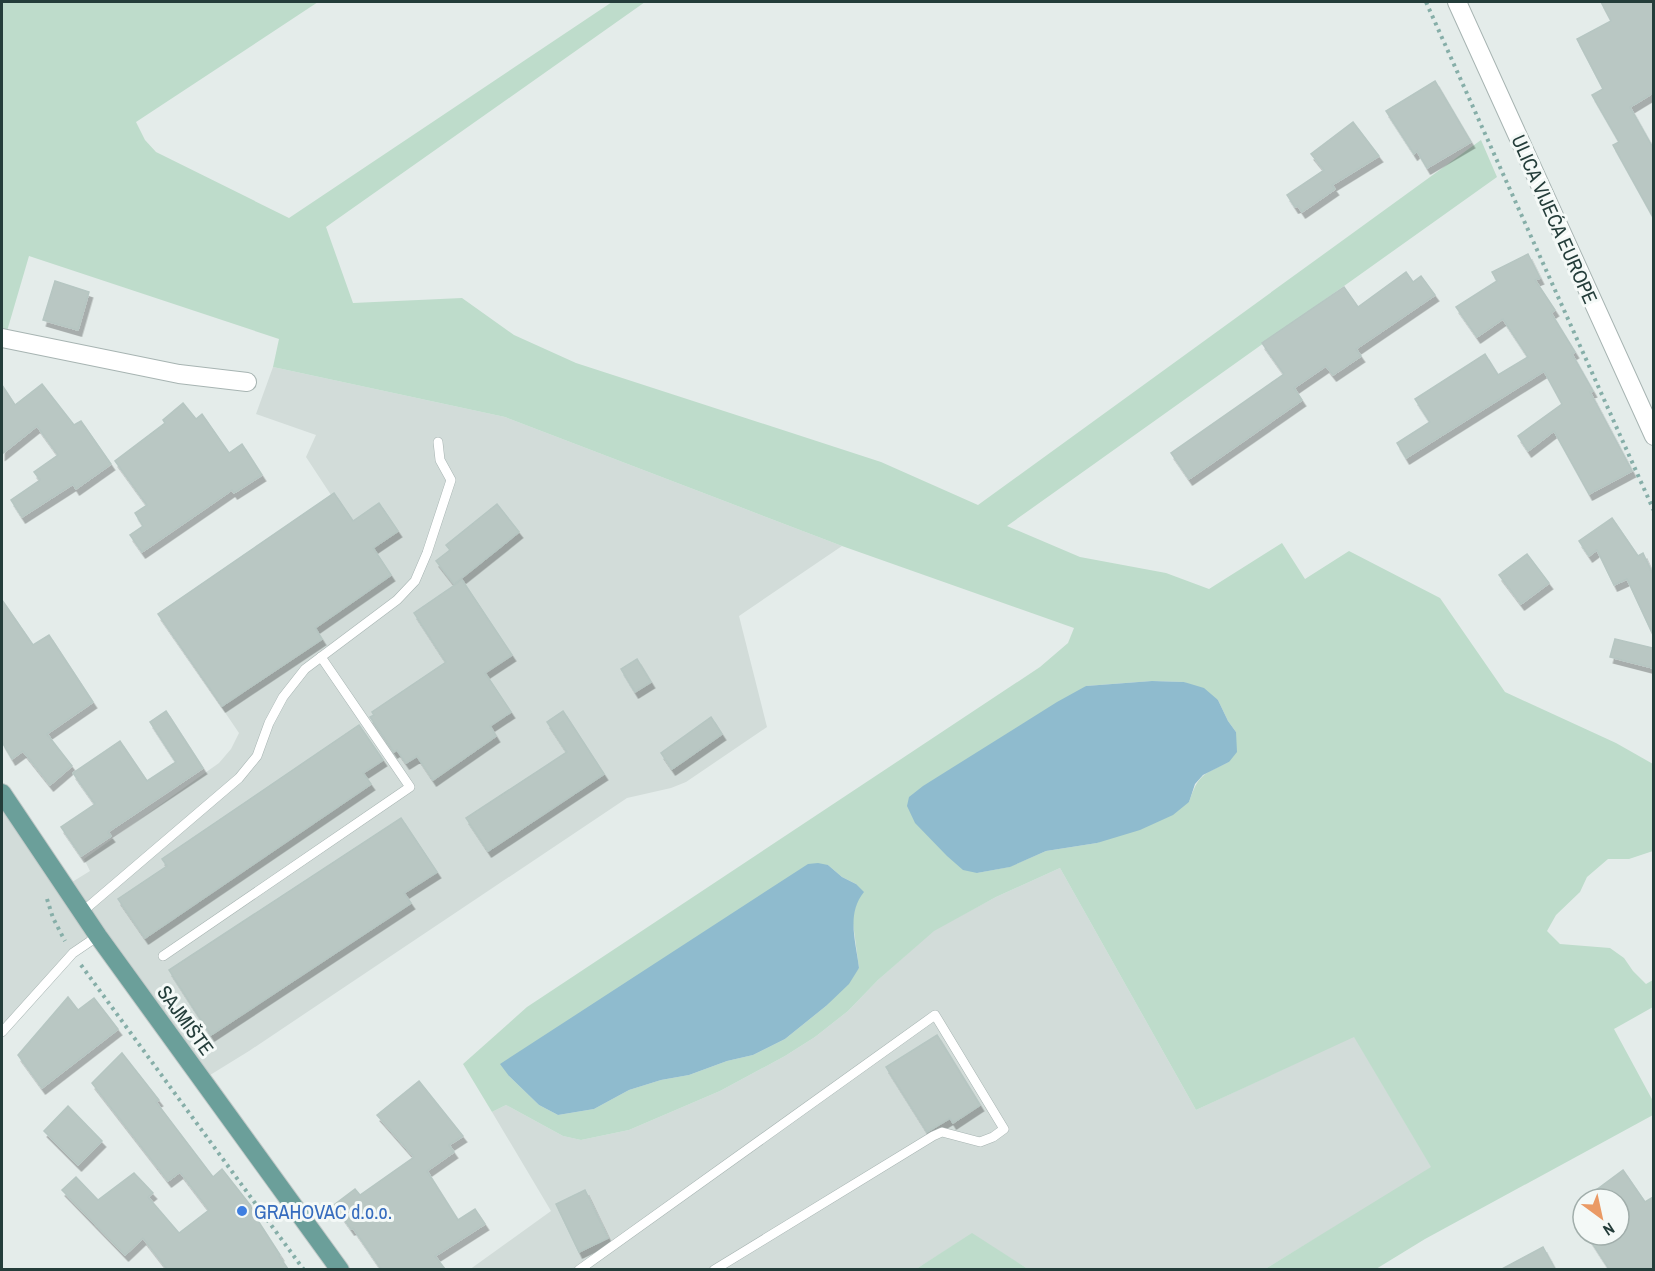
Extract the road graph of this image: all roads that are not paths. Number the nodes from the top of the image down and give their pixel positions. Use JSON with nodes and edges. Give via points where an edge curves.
{"nodes":[{"id":1,"x":1457,"y":2,"type":"edge"},
{"id":2,"x":2,"y":338,"type":"edge"},
{"id":3,"x":247,"y":382,"type":"dead end"},
{"id":4,"x":1653,"y":436,"type":"edge"},
{"id":5,"x":438,"y":442,"type":"dead end"},
{"id":6,"x":321,"y":657,"type":"junction"},
{"id":7,"x":2,"y":793,"type":"edge"},
{"id":8,"x":82,"y":912,"type":"junction"},
{"id":9,"x":98,"y":936,"type":"junction"},
{"id":10,"x":163,"y":957,"type":"dead end"},
{"id":11,"x":2,"y":1032,"type":"edge"},
{"id":12,"x":340,"y":1269,"type":"edge"},
{"id":13,"x":579,"y":1269,"type":"edge"},
{"id":14,"x":714,"y":1269,"type":"edge"}],
"edges":[{"from":1,"to":4,"type":"street","name":"ULICA VIJEĆA EUROPE"},
{"from":2,"to":3,"type":"street","via":[[179,374]]},
{"from":5,"to":6,"type":"lane","via":[[440,460],[451,480],[414,581],[397,600]]},
{"from":6,"to":8,"type":"lane","via":[[305,669],[283,697],[256,756],[239,778]]},
{"from":6,"to":10,"type":"lane","via":[[410,788]]},
{"from":7,"to":8,"type":"main road","name":"SAJMIŠTE"},
{"from":8,"to":9,"type":"main road","name":"SAJMIŠTE"},
{"from":9,"to":11,"type":"lane","via":[[74,953]]},
{"from":9,"to":12,"type":"main road","name":"SAJMIŠTE"},
{"from":13,"to":14,"type":"lane","via":[[935,1015],[1004,1129],[980,1142],[942,1132],[933,1136]]}]}
